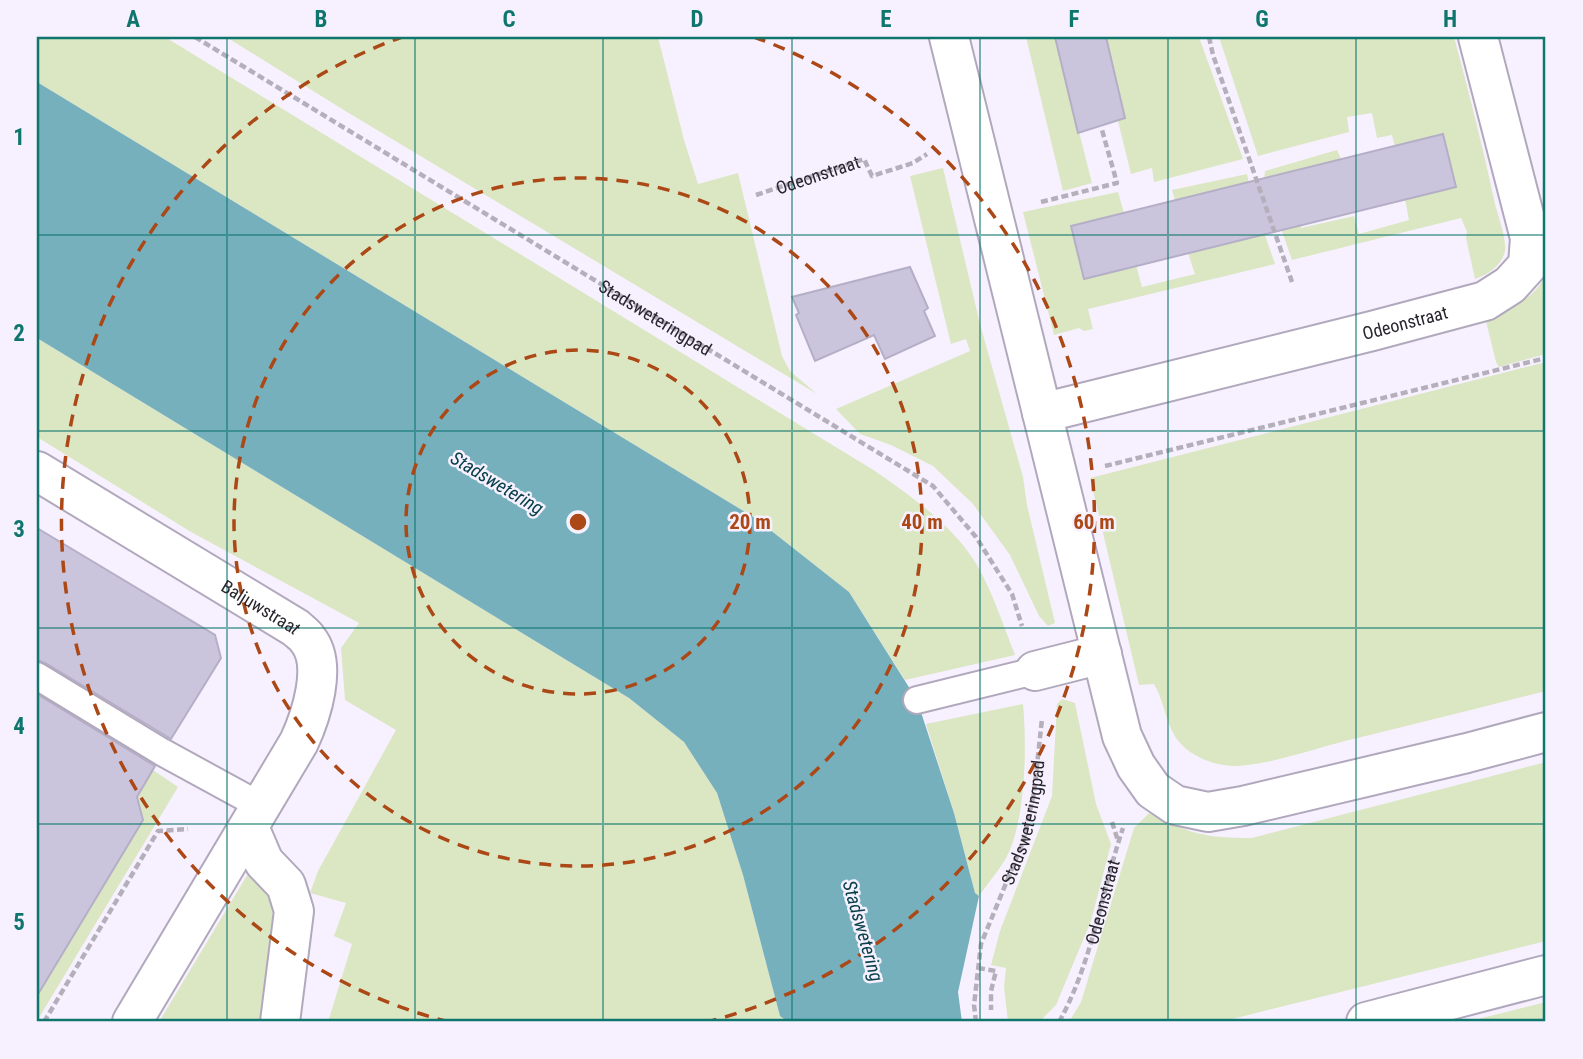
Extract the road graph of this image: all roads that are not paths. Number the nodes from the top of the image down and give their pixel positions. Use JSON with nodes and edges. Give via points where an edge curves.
{"nodes":[{"id":1,"x":949,"y":37,"type":"edge"},
{"id":2,"x":1478,"y":37,"type":"edge"},
{"id":3,"x":1042,"y":413,"type":"junction"},
{"id":4,"x":37,"y":471,"type":"edge"},
{"id":5,"x":1102,"y":654,"type":"junction"},
{"id":6,"x":1035,"y":671,"type":"joint"},
{"id":7,"x":37,"y":676,"type":"edge"},
{"id":8,"x":918,"y":700,"type":"dead end"},
{"id":9,"x":1546,"y":732,"type":"edge"},
{"id":10,"x":255,"y":816,"type":"junction"},
{"id":11,"x":1546,"y":975,"type":"edge"},
{"id":12,"x":132,"y":1022,"type":"edge"},
{"id":13,"x":280,"y":1022,"type":"edge"},
{"id":14,"x":1366,"y":1022,"type":"edge"}],
"edges":[{"from":1,"to":3,"type":"street"},
{"from":2,"to":3,"type":"street","name":"Odeonstraat","via":[[1530,237],[1528,265],[1510,285],[1485,301]]},
{"from":3,"to":5,"type":"street"},
{"from":4,"to":10,"type":"street","name":"Baljuwstraat","via":[[296,628],[310,641],[317,665],[310,718]]},
{"from":5,"to":6,"type":"street"},
{"from":5,"to":9,"type":"street","via":[[1122,736],[1136,766],[1153,789],[1175,805],[1208,811]]},
{"from":6,"to":8,"type":"lane"},
{"from":7,"to":10,"type":"lane","via":[[162,752]]},
{"from":10,"to":12,"type":"street","name":"Baljuwstraat"},
{"from":10,"to":13,"type":"street","via":[[264,862],[286,885],[294,911]]},
{"from":11,"to":14,"type":"street"}]}
